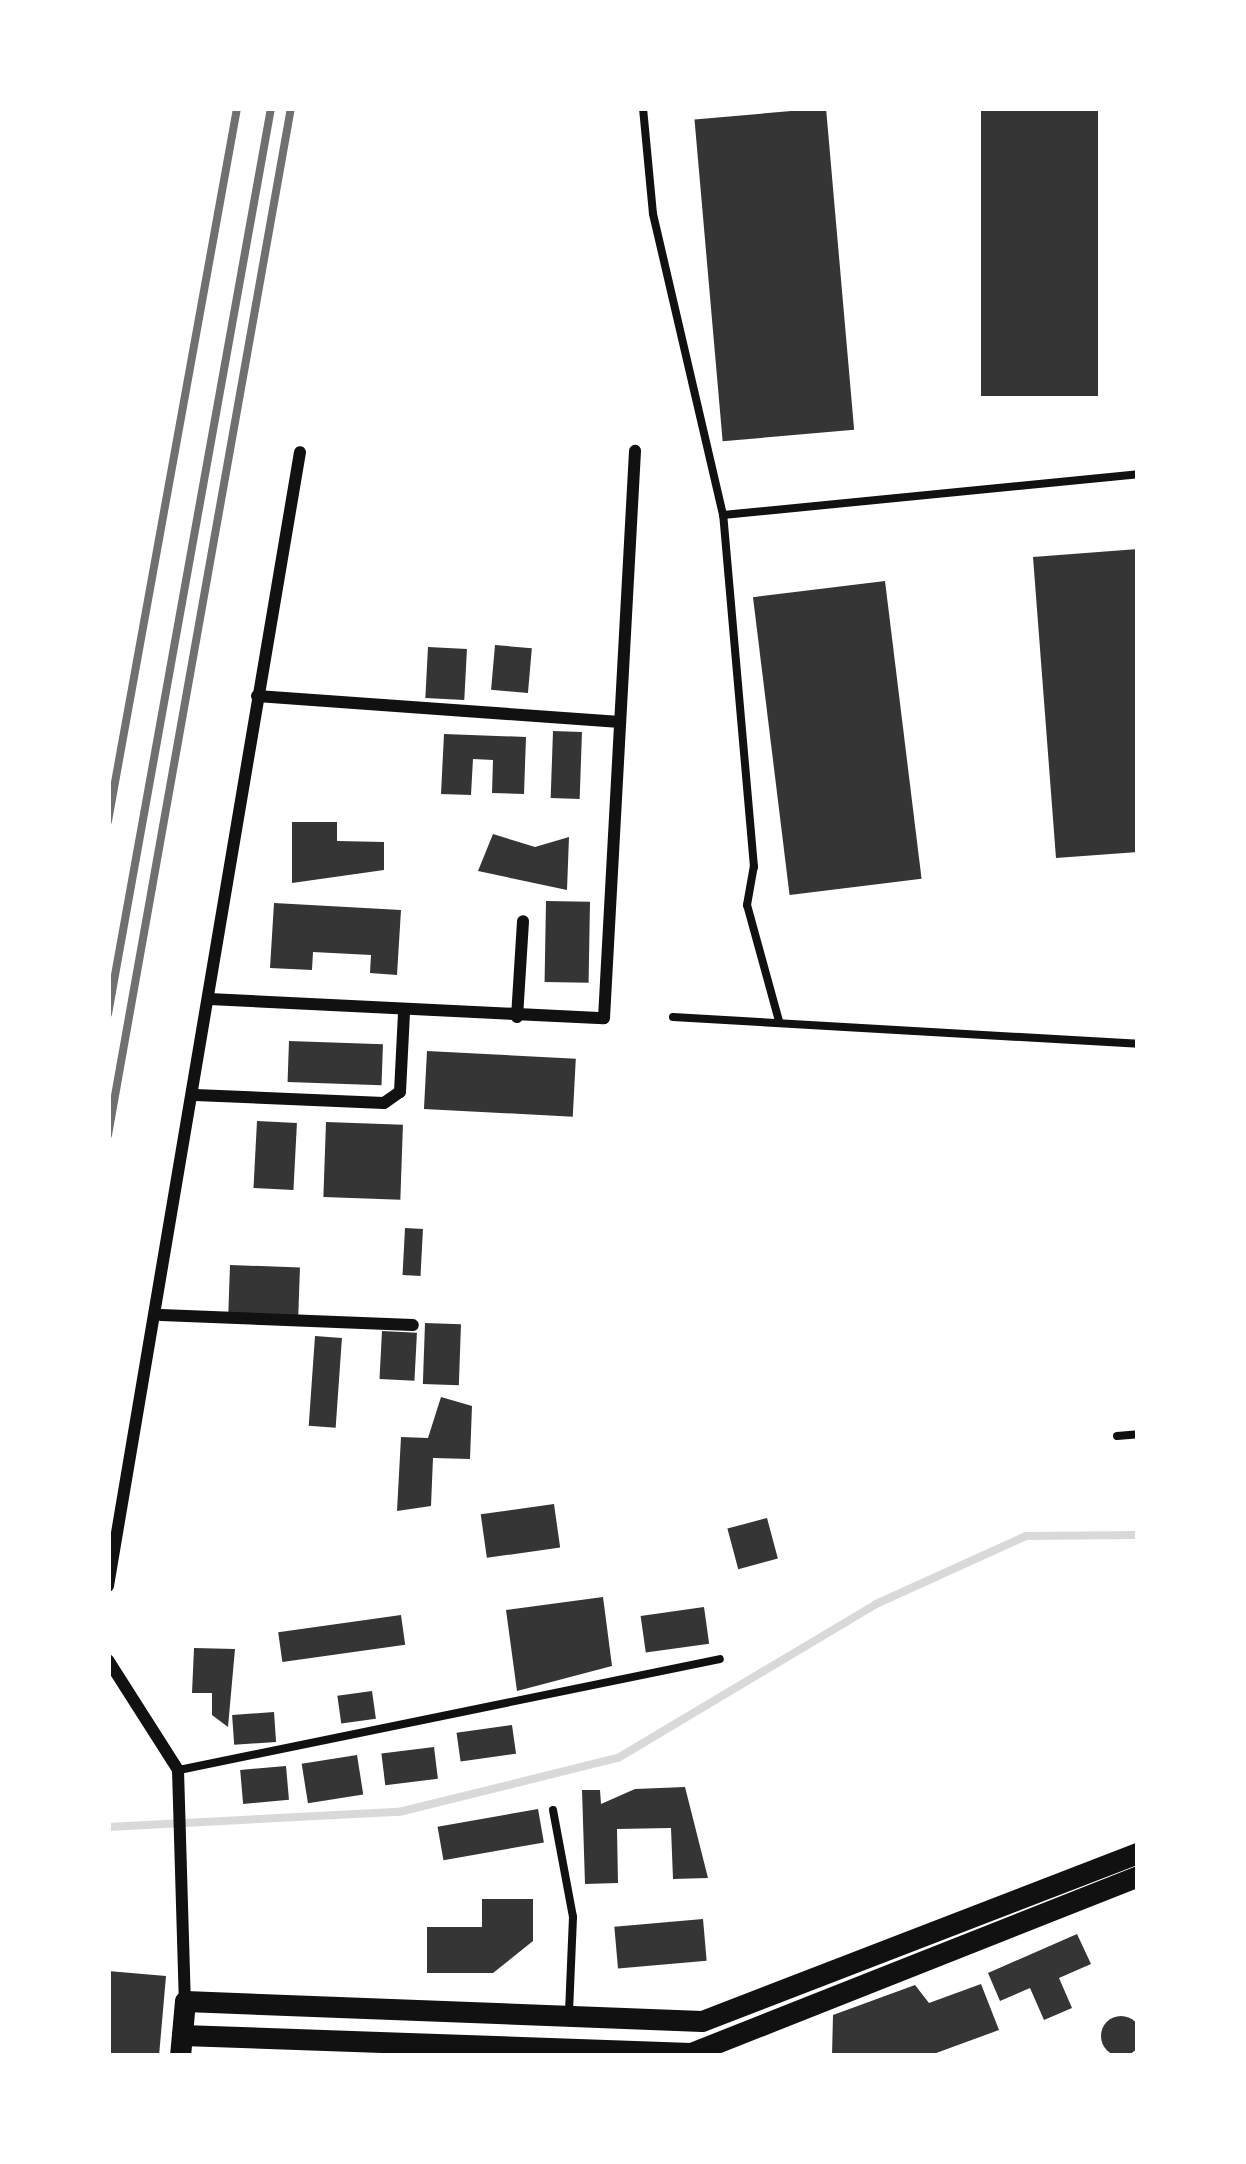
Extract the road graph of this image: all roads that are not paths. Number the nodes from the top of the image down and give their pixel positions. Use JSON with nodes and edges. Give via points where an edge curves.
{"nodes":[{"id":1,"x":643,"y":108,"type":"edge"},
{"id":2,"x":635,"y":451,"type":"dead end"},
{"id":3,"x":300,"y":452,"type":"dead end"},
{"id":4,"x":1138,"y":474,"type":"edge"},
{"id":5,"x":723,"y":515,"type":"junction"},
{"id":6,"x":257,"y":696,"type":"junction"},
{"id":7,"x":620,"y":722,"type":"junction"},
{"id":8,"x":523,"y":921,"type":"dead end"},
{"id":9,"x":209,"y":999,"type":"junction"},
{"id":10,"x":404,"y":1012,"type":"junction"},
{"id":11,"x":517,"y":1017,"type":"junction"},
{"id":12,"x":674,"y":1017,"type":"dead end"},
{"id":13,"x":779,"y":1021,"type":"junction"},
{"id":14,"x":1138,"y":1044,"type":"edge"},
{"id":15,"x":196,"y":1095,"type":"junction"},
{"id":16,"x":161,"y":1315,"type":"junction"},
{"id":17,"x":412,"y":1325,"type":"dead end"},
{"id":18,"x":1138,"y":1434,"type":"edge"},
{"id":19,"x":1117,"y":1436,"type":"dead end"},
{"id":20,"x":108,"y":1586,"type":"edge"},
{"id":21,"x":720,"y":1659,"type":"dead end"},
{"id":22,"x":108,"y":1660,"type":"edge"},
{"id":23,"x":178,"y":1770,"type":"junction"},
{"id":24,"x":553,"y":1810,"type":"dead end"},
{"id":25,"x":1138,"y":1853,"type":"edge"},
{"id":26,"x":1090,"y":1864,"type":"junction"},
{"id":27,"x":1138,"y":1876,"type":"edge"},
{"id":28,"x":1102,"y":1893,"type":"junction"},
{"id":29,"x":184,"y":2001,"type":"junction"},
{"id":30,"x":568,"y":2021,"type":"junction"},
{"id":31,"x":613,"y":2023,"type":"junction"},
{"id":32,"x":181,"y":2046,"type":"edge"},
{"id":33,"x":611,"y":2053,"type":"junction"}],
"edges":[{"from":1,"to":5,"type":"lane","via":[[653,214]]},
{"from":2,"to":7,"type":"street"},
{"from":3,"to":6,"type":"street"},
{"from":4,"to":5,"type":"lane"},
{"from":5,"to":13,"type":"lane","via":[[754,867],[748,905]]},
{"from":6,"to":7,"type":"street"},
{"from":6,"to":9,"type":"street"},
{"from":7,"to":11,"type":"street","via":[[604,1018]]},
{"from":8,"to":11,"type":"street"},
{"from":9,"to":10,"type":"street"},
{"from":9,"to":15,"type":"street"},
{"from":10,"to":11,"type":"street"},
{"from":10,"to":15,"type":"street","via":[[400,1092],[384,1103]]},
{"from":12,"to":13,"type":"lane"},
{"from":13,"to":14,"type":"lane"},
{"from":15,"to":16,"type":"street"},
{"from":16,"to":17,"type":"street"},
{"from":16,"to":20,"type":"street"},
{"from":18,"to":19,"type":"lane"},
{"from":21,"to":23,"type":"lane"},
{"from":22,"to":23,"type":"street"},
{"from":23,"to":29,"type":"street"},
{"from":24,"to":30,"type":"lane","via":[[573,1917]]},
{"from":25,"to":26,"type":"main road"},
{"from":26,"to":28,"type":"main road"},
{"from":26,"to":31,"type":"main road","via":[[702,2021]]},
{"from":27,"to":28,"type":"main road"},
{"from":28,"to":33,"type":"main road","via":[[734,2044]]},
{"from":29,"to":30,"type":"main road"},
{"from":29,"to":32,"type":"main road"},
{"from":30,"to":31,"type":"main road"},
{"from":31,"to":33,"type":"main road"},
{"from":32,"to":33,"type":"main road"}]}
